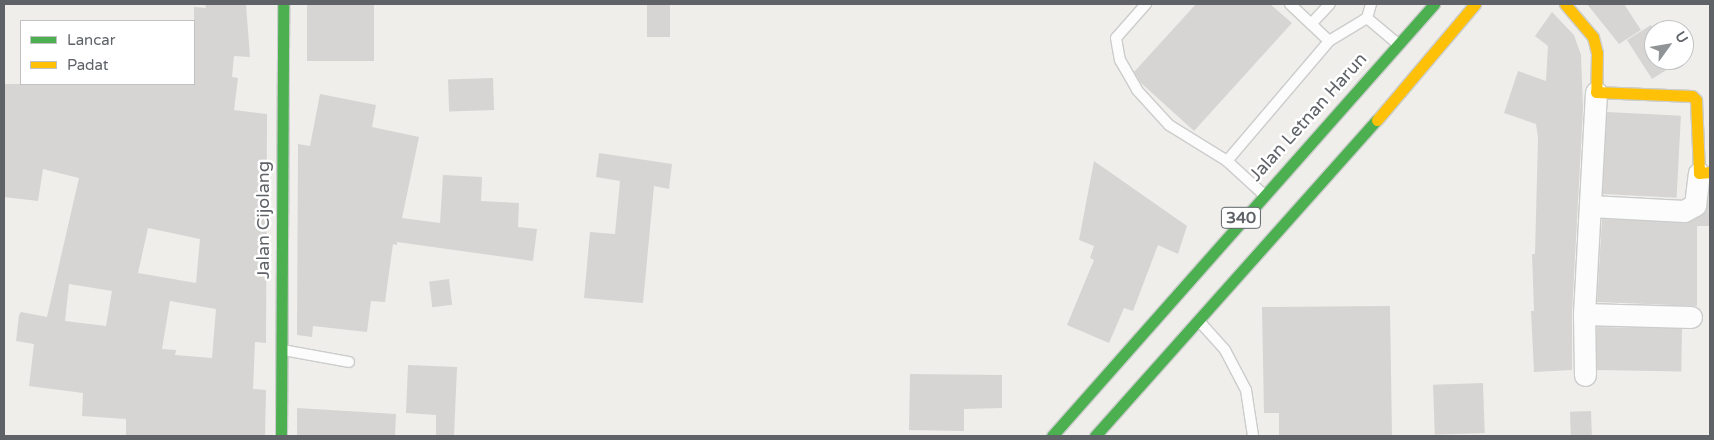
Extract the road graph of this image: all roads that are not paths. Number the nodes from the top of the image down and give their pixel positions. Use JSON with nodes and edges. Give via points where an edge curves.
{"nodes":[{"id":1,"x":283,"y":4,"type":"edge"},
{"id":2,"x":1146,"y":4,"type":"edge"},
{"id":3,"x":1290,"y":4,"type":"edge"},
{"id":4,"x":1330,"y":4,"type":"edge"},
{"id":5,"x":1371,"y":4,"type":"edge"},
{"id":6,"x":1434,"y":4,"type":"edge"},
{"id":7,"x":1564,"y":4,"type":"edge"},
{"id":8,"x":1470,"y":5,"type":"edge"},
{"id":9,"x":1367,"y":18,"type":"junction"},
{"id":10,"x":1312,"y":23,"type":"junction"},
{"id":11,"x":1329,"y":41,"type":"junction"},
{"id":12,"x":1398,"y":43,"type":"junction"},
{"id":13,"x":1596,"y":92,"type":"junction"},
{"id":14,"x":1227,"y":161,"type":"junction"},
{"id":15,"x":1704,"y":172,"type":"edge"},
{"id":16,"x":1263,"y":194,"type":"junction"},
{"id":17,"x":1590,"y":206,"type":"junction"},
{"id":18,"x":1584,"y":314,"type":"junction"},
{"id":19,"x":1691,"y":317,"type":"dead end"},
{"id":20,"x":1198,"y":320,"type":"junction"},
{"id":21,"x":280,"y":350,"type":"junction"},
{"id":22,"x":348,"y":362,"type":"dead end"},
{"id":23,"x":1585,"y":375,"type":"dead end"},
{"id":24,"x":1058,"y":434,"type":"edge"},
{"id":25,"x":281,"y":436,"type":"edge"},
{"id":26,"x":1095,"y":436,"type":"edge"},
{"id":27,"x":1253,"y":436,"type":"edge"}],
"edges":[{"from":1,"to":21,"type":"main road","name":"Jalan Cijolang"},
{"from":2,"to":14,"type":"lane","via":[[1116,38],[1120,60],[1137,90],[1169,125]]},
{"from":3,"to":10,"type":"lane"},
{"from":4,"to":10,"type":"lane"},
{"from":5,"to":9,"type":"lane"},
{"from":6,"to":12,"type":"main road","name":"Jalan Letnan Harun","number":"340"},
{"from":7,"to":13,"type":"main road","via":[[1586,25],[1593,38],[1597,53]]},
{"from":8,"to":20,"type":"main road","number":"340","via":[[1408,86]]},
{"from":9,"to":11,"type":"lane"},
{"from":9,"to":12,"type":"lane"},
{"from":10,"to":11,"type":"lane"},
{"from":11,"to":14,"type":"lane"},
{"from":12,"to":16,"type":"main road","name":"Jalan Letnan Harun","number":"340"},
{"from":13,"to":15,"type":"main road","via":[[1692,96],[1698,105]]},
{"from":13,"to":17,"type":"street"},
{"from":14,"to":16,"type":"lane"},
{"from":15,"to":17,"type":"street","via":[[1691,209]]},
{"from":16,"to":24,"type":"main road","name":"Jalan Letnan Harun","number":"340"},
{"from":17,"to":18,"type":"street"},
{"from":18,"to":19,"type":"street"},
{"from":18,"to":23,"type":"street"},
{"from":20,"to":26,"type":"main road","number":"340"},
{"from":20,"to":27,"type":"lane","via":[[1225,350],[1246,390]]},
{"from":21,"to":22,"type":"lane"},
{"from":21,"to":25,"type":"main road","name":"Jalan Cijolang"}]}
